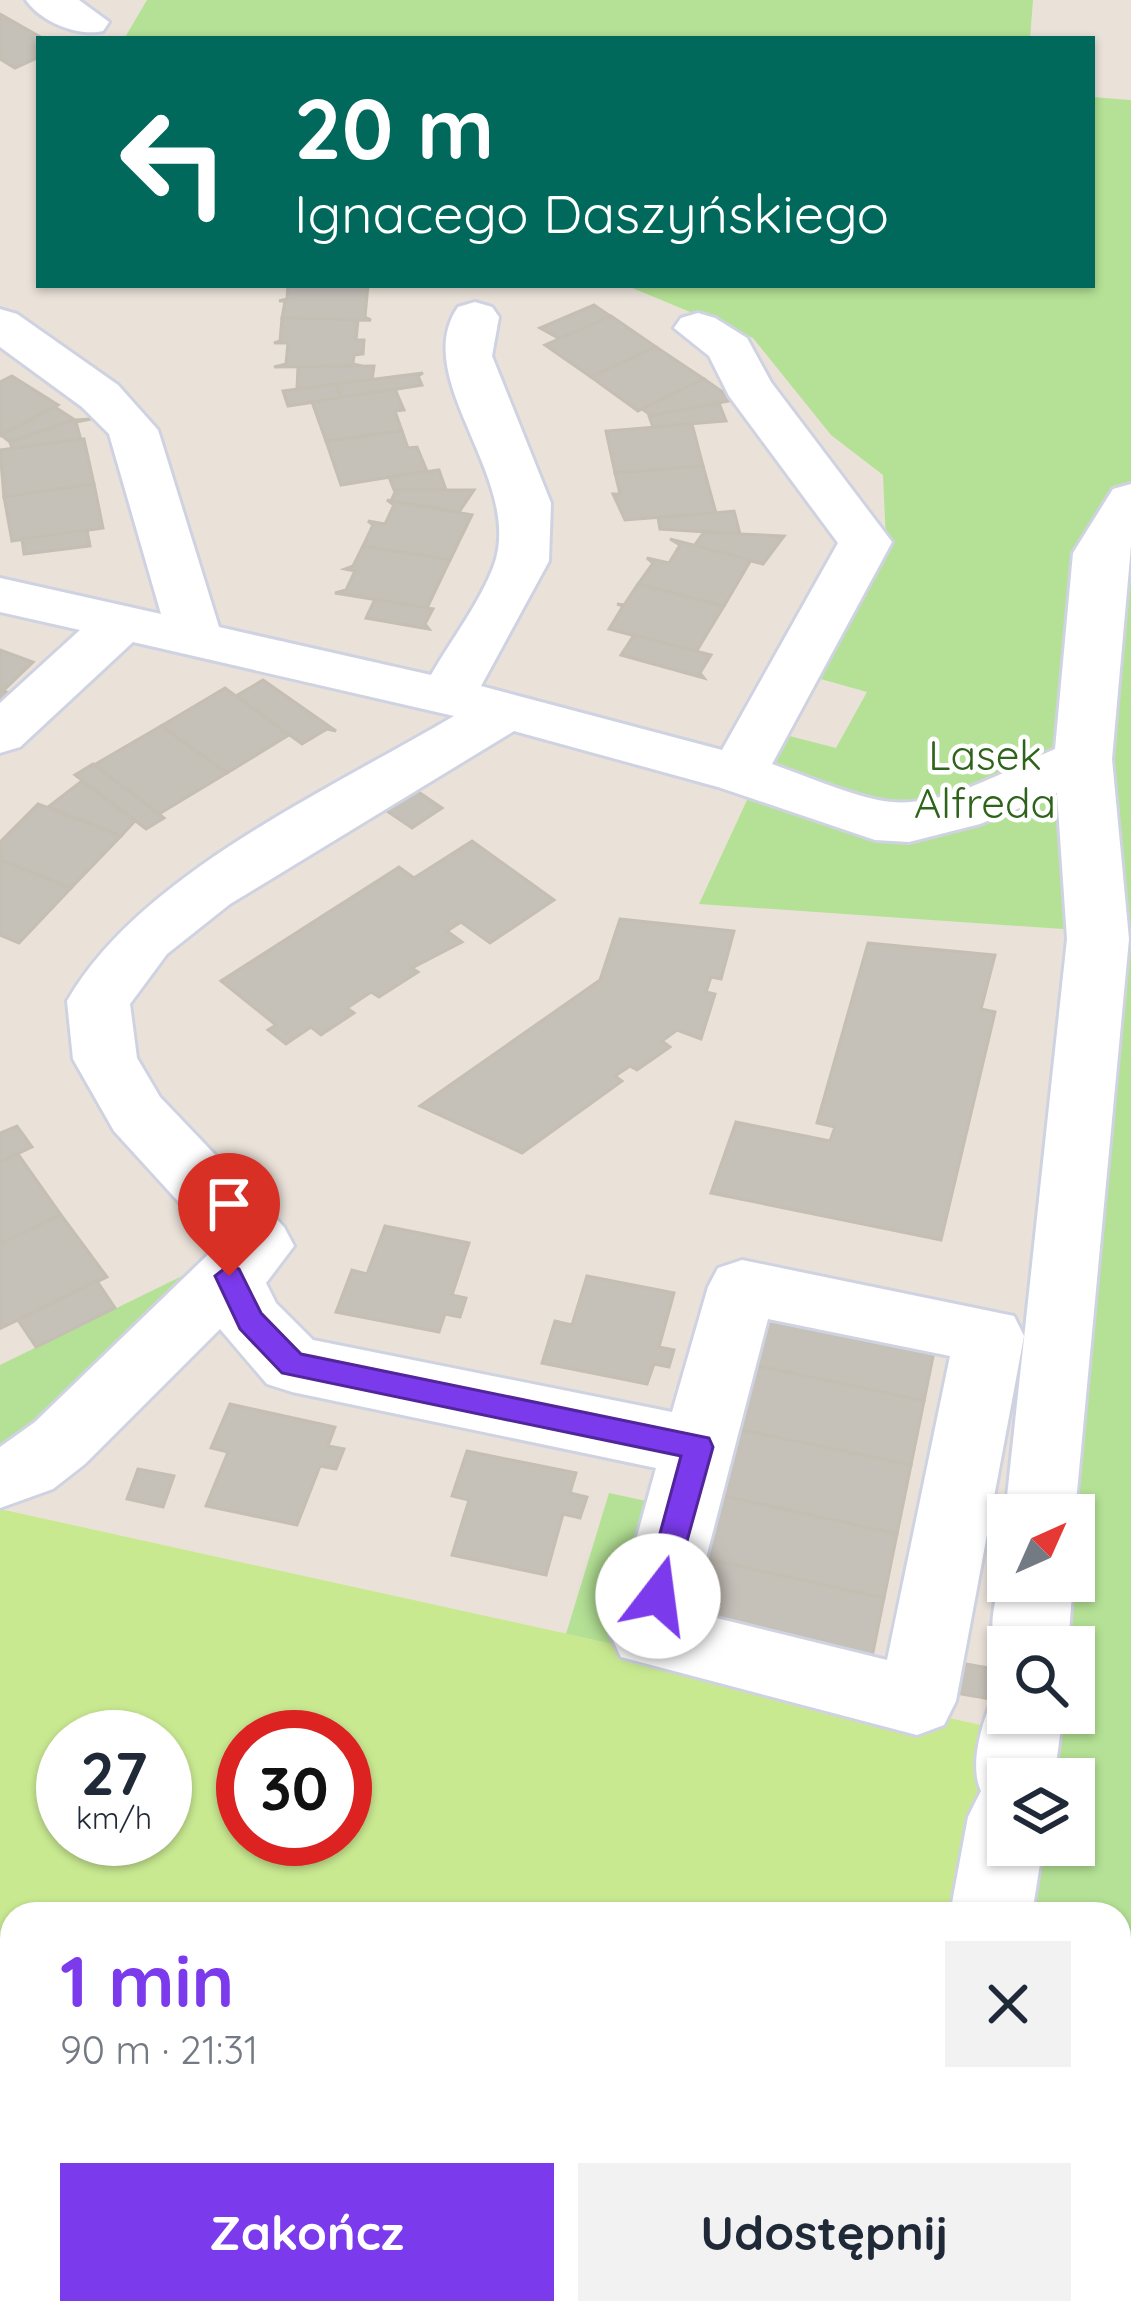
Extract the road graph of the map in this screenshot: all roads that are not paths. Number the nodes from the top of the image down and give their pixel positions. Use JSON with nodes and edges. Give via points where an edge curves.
{"nodes":[{"id":1,"x":47,"y":0,"type":"edge"},
{"id":2,"x":88,"y":22,"type":"dead end"},
{"id":3,"x":476,"y":316,"type":"dead end"},
{"id":4,"x":0,"y":323,"type":"edge"},
{"id":5,"x":698,"y":328,"type":"dead end"},
{"id":6,"x":1131,"y":500,"type":"edge"},
{"id":7,"x":0,"y":595,"type":"edge"},
{"id":8,"x":122,"y":622,"type":"junction"},
{"id":9,"x":195,"y":638,"type":"junction"},
{"id":10,"x":447,"y":696,"type":"junction"},
{"id":11,"x":506,"y":710,"type":"junction"},
{"id":12,"x":0,"y":734,"type":"edge"},
{"id":13,"x":1083,"y":759,"type":"junction"},
{"id":14,"x":738,"y":773,"type":"junction"},
{"id":15,"x":229,"y":1276,"type":"junction"},
{"id":16,"x":1023,"y":1343,"type":"junction"},
{"id":17,"x":698,"y":1447,"type":"junction"},
{"id":18,"x":0,"y":1478,"type":"edge"},
{"id":19,"x":1040,"y":1494,"type":"edge"},
{"id":20,"x":1000,"y":1866,"type":"edge"},
{"id":21,"x":994,"y":1902,"type":"edge"}],
"edges":[{"from":1,"to":2,"type":"street"},
{"from":3,"to":10,"type":"street","via":[[467,356],[525,503],[522,561]]},
{"from":4,"to":9,"type":"street","via":[[133,430]]},
{"from":5,"to":14,"type":"street","via":[[730,348],[747,385],[865,542]]},
{"from":6,"to":13,"type":"street","via":[[1100,553]]},
{"from":7,"to":8,"type":"street"},
{"from":8,"to":9,"type":"street"},
{"from":8,"to":12,"type":"street"},
{"from":9,"to":10,"type":"street"},
{"from":10,"to":11,"type":"street"},
{"from":11,"to":14,"type":"street"},
{"from":11,"to":15,"type":"street","via":[[209,889],[146,939],[98,1001],[105,1059],[136,1114],[260,1246]]},
{"from":13,"to":14,"type":"street","via":[[980,804],[909,822],[875,820]]},
{"from":13,"to":16,"type":"street","via":[[1098,939]]},
{"from":15,"to":17,"type":"street","via":[[250,1321],[292,1364]]},
{"from":15,"to":18,"type":"street","via":[[60,1444]]},
{"from":16,"to":17,"type":"street","via":[[742,1287]]},
{"from":16,"to":17,"type":"street","via":[[917,1701],[648,1634]]},
{"from":16,"to":19,"type":"street"},
{"from":20,"to":21,"type":"street"}]}
